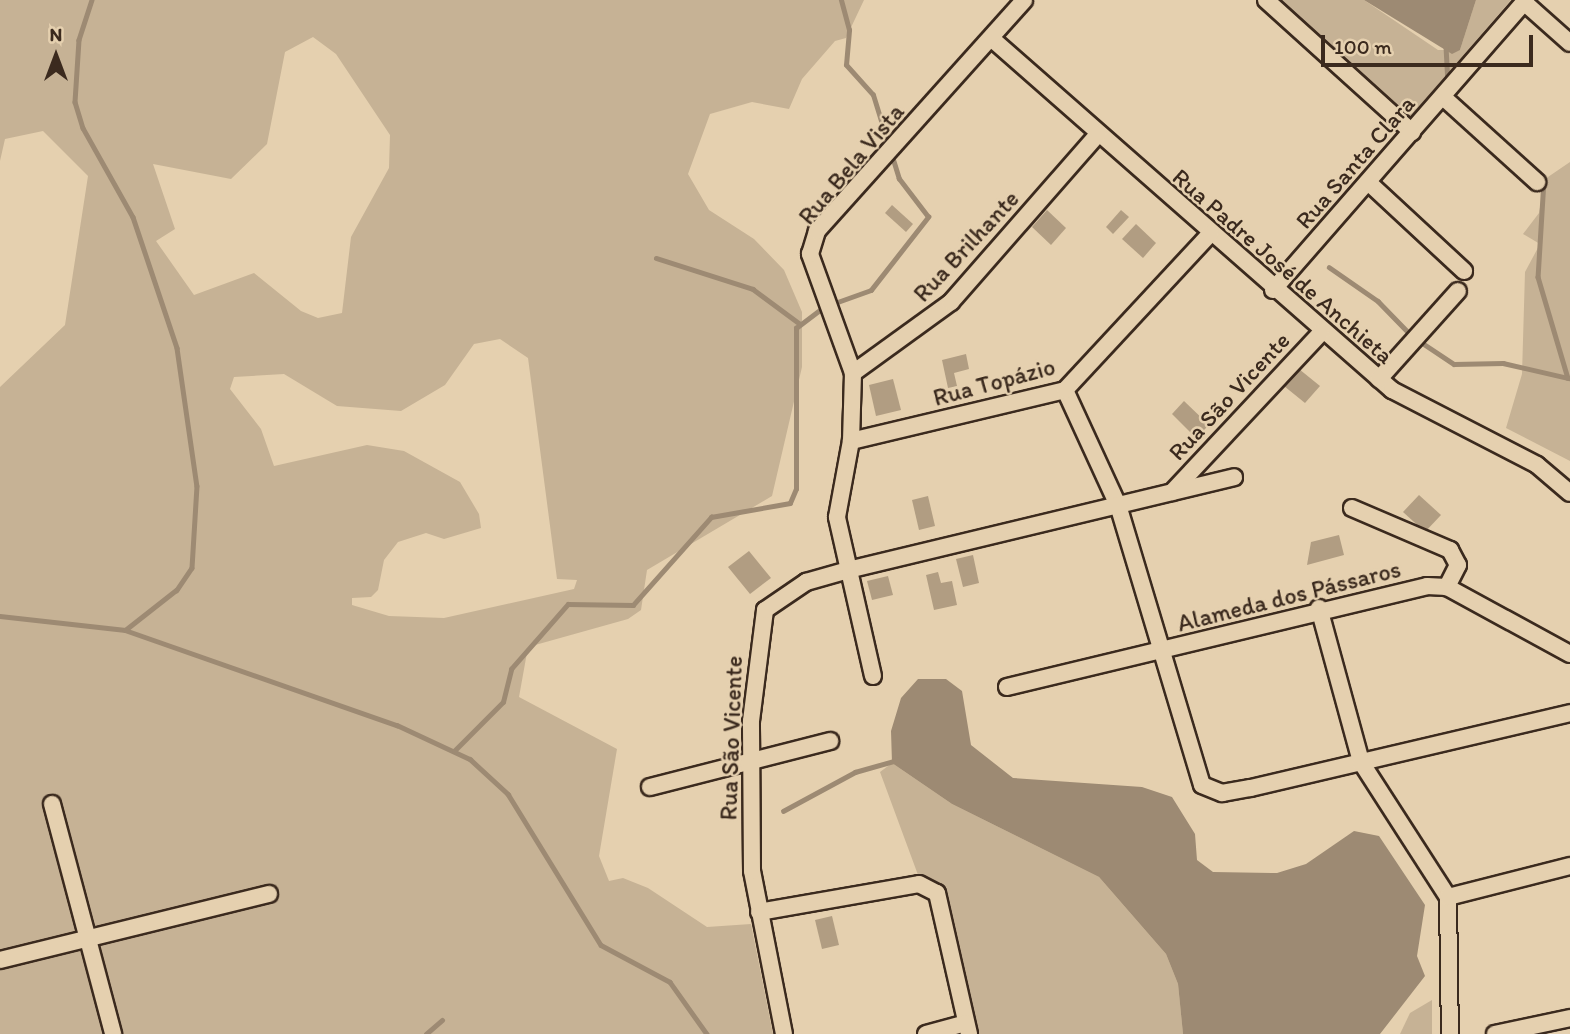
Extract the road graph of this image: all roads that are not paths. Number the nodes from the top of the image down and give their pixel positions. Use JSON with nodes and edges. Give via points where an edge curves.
{"nodes":[{"id":1,"x":1024,"y":0,"type":"edge"},
{"id":2,"x":1266,"y":0,"type":"edge"},
{"id":3,"x":1526,"y":1,"type":"edge"},
{"id":4,"x":991,"y":38,"type":"junction"},
{"id":5,"x":1570,"y":43,"type":"edge"},
{"id":6,"x":1443,"y":97,"type":"junction"},
{"id":7,"x":1412,"y":132,"type":"junction"},
{"id":8,"x":1098,"y":134,"type":"junction"},
{"id":9,"x":1368,"y":182,"type":"junction"},
{"id":10,"x":1537,"y":182,"type":"dead end"},
{"id":11,"x":1210,"y":234,"type":"junction"},
{"id":12,"x":1464,"y":271,"type":"dead end"},
{"id":13,"x":1273,"y":290,"type":"junction"},
{"id":14,"x":1458,"y":291,"type":"dead end"},
{"id":15,"x":1321,"y":333,"type":"junction"},
{"id":16,"x":853,"y":373,"type":"junction"},
{"id":17,"x":1379,"y":379,"type":"junction"},
{"id":18,"x":1065,"y":390,"type":"junction"},
{"id":19,"x":851,"y":441,"type":"junction"},
{"id":20,"x":1234,"y":477,"type":"dead end"},
{"id":21,"x":1172,"y":492,"type":"junction"},
{"id":22,"x":1570,"y":493,"type":"edge"},
{"id":23,"x":1118,"y":505,"type":"junction"},
{"id":24,"x":1352,"y":508,"type":"dead end"},
{"id":25,"x":848,"y":570,"type":"junction"},
{"id":26,"x":1447,"y":587,"type":"junction"},
{"id":27,"x":1319,"y":608,"type":"junction"},
{"id":28,"x":1158,"y":651,"type":"junction"},
{"id":29,"x":1570,"y":654,"type":"edge"},
{"id":30,"x":873,"y":676,"type":"dead end"},
{"id":31,"x":1007,"y":687,"type":"dead end"},
{"id":32,"x":1570,"y":713,"type":"edge"},
{"id":33,"x":830,"y":741,"type":"dead end"},
{"id":34,"x":749,"y":762,"type":"junction"},
{"id":35,"x":1361,"y":762,"type":"junction"},
{"id":36,"x":650,"y":787,"type":"dead end"},
{"id":37,"x":52,"y":804,"type":"dead end"},
{"id":38,"x":1570,"y":866,"type":"edge"},
{"id":39,"x":269,"y":894,"type":"dead end"},
{"id":40,"x":1448,"y":897,"type":"junction"},
{"id":41,"x":759,"y":912,"type":"junction"},
{"id":42,"x":88,"y":938,"type":"junction"},
{"id":43,"x":0,"y":960,"type":"edge"},
{"id":44,"x":1570,"y":1018,"type":"edge"},
{"id":45,"x":967,"y":1029,"type":"edge"},
{"id":46,"x":113,"y":1034,"type":"edge"},
{"id":47,"x":785,"y":1034,"type":"edge"},
{"id":48,"x":926,"y":1034,"type":"edge"},
{"id":49,"x":1450,"y":1034,"type":"edge"},
{"id":50,"x":1495,"y":1034,"type":"edge"}],
"edges":[{"from":1,"to":4,"type":"street","name":"Rua Bela Vista"},
{"from":2,"to":7,"type":"street"},
{"from":3,"to":5,"type":"street"},
{"from":3,"to":6,"type":"street","name":"Rua Santa Clara"},
{"from":4,"to":8,"type":"street","name":"Rua Padre José de Anchieta"},
{"from":4,"to":16,"type":"street","name":"Rua Bela Vista","via":[[817,231],[810,254]]},
{"from":6,"to":7,"type":"street","name":"Rua Santa Clara"},
{"from":6,"to":10,"type":"street"},
{"from":7,"to":9,"type":"street","name":"Rua Santa Clara"},
{"from":8,"to":11,"type":"street","name":"Rua Padre José de Anchieta"},
{"from":8,"to":16,"type":"street","name":"Rua Brilhante","via":[[951,302]]},
{"from":9,"to":12,"type":"street"},
{"from":9,"to":13,"type":"street","name":"Rua Santa Clara"},
{"from":11,"to":13,"type":"street","name":"Rua Padre José de Anchieta"},
{"from":11,"to":18,"type":"street","name":"Rua Topázio"},
{"from":13,"to":15,"type":"street","name":"Rua Padre José de Anchieta"},
{"from":14,"to":17,"type":"street"},
{"from":15,"to":17,"type":"street","name":"Rua Padre José de Anchieta"},
{"from":15,"to":21,"type":"street","name":"Rua São Vicente"},
{"from":16,"to":19,"type":"street","name":"Rua Bela Vista"},
{"from":17,"to":22,"type":"street","name":"Rua Padre José de Anchieta","via":[[1536,465]]},
{"from":18,"to":19,"type":"street","name":"Rua Topázio"},
{"from":18,"to":23,"type":"street"},
{"from":19,"to":25,"type":"street","name":"Rua Bela Vista","via":[[837,517]]},
{"from":20,"to":21,"type":"street","name":"Rua São Vicente"},
{"from":21,"to":23,"type":"street","name":"Rua São Vicente"},
{"from":23,"to":25,"type":"street","name":"Rua São Vicente"},
{"from":23,"to":28,"type":"street"},
{"from":24,"to":26,"type":"street","via":[[1450,550],[1458,565]]},
{"from":25,"to":30,"type":"street","name":"Rua Bela Vista"},
{"from":25,"to":34,"type":"street","name":"Rua São Vicente","via":[[806,582],[765,610]]},
{"from":26,"to":27,"type":"street","name":"Alameda dos Pássaros"},
{"from":26,"to":29,"type":"street"},
{"from":27,"to":28,"type":"street","name":"Alameda dos Pássaros"},
{"from":27,"to":35,"type":"street"},
{"from":28,"to":31,"type":"street","name":"Alameda dos Pássaros"},
{"from":28,"to":35,"type":"street","via":[[1202,785],[1222,793]]},
{"from":32,"to":35,"type":"street"},
{"from":33,"to":34,"type":"street"},
{"from":34,"to":36,"type":"street"},
{"from":34,"to":41,"type":"street","name":"Rua São Vicente"},
{"from":35,"to":40,"type":"street"},
{"from":37,"to":42,"type":"street"},
{"from":38,"to":40,"type":"street"},
{"from":39,"to":42,"type":"street"},
{"from":40,"to":49,"type":"street"},
{"from":41,"to":45,"type":"street","via":[[919,884],[937,892]]},
{"from":41,"to":47,"type":"street"},
{"from":42,"to":43,"type":"street"},
{"from":42,"to":46,"type":"street"},
{"from":44,"to":50,"type":"street"},
{"from":45,"to":48,"type":"street"}]}
